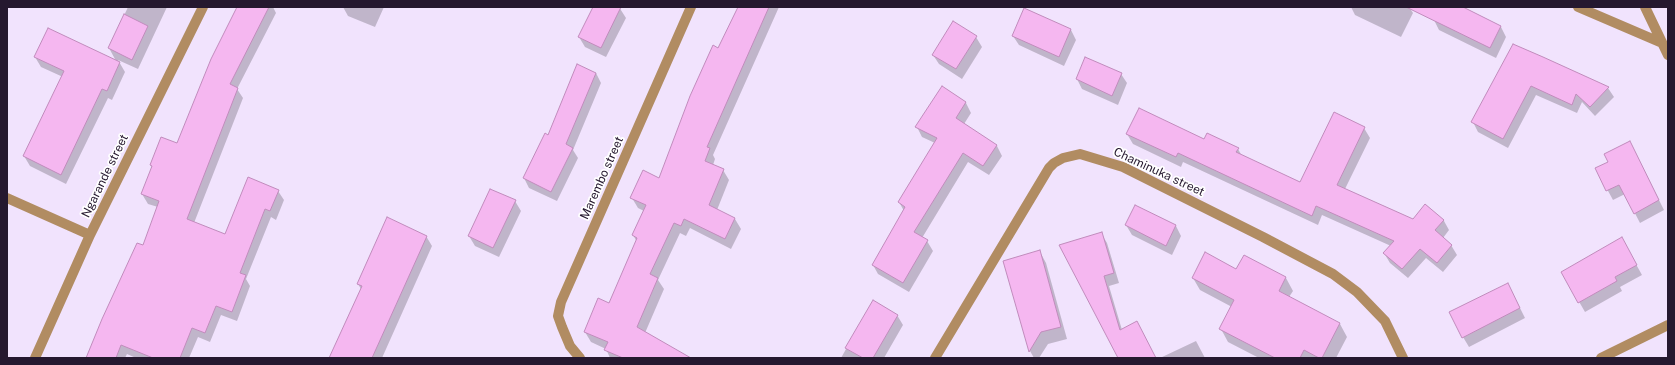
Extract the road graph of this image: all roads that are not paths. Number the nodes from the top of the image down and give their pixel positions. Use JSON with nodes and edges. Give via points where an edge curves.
{"nodes":[{"id":1,"x":203,"y":7,"type":"edge"},
{"id":2,"x":691,"y":7,"type":"edge"},
{"id":3,"x":1578,"y":7,"type":"edge"},
{"id":4,"x":1645,"y":7,"type":"edge"},
{"id":5,"x":1662,"y":43,"type":"junction"},
{"id":6,"x":1668,"y":55,"type":"edge"},
{"id":7,"x":7,"y":198,"type":"edge"},
{"id":8,"x":90,"y":235,"type":"junction"},
{"id":9,"x":1668,"y":325,"type":"edge"},
{"id":10,"x":35,"y":358,"type":"edge"},
{"id":11,"x":580,"y":358,"type":"edge"},
{"id":12,"x":936,"y":358,"type":"edge"},
{"id":13,"x":1403,"y":358,"type":"edge"},
{"id":14,"x":1600,"y":358,"type":"edge"}],
"edges":[{"from":1,"to":8,"type":"street","name":"Ngarande street"},
{"from":2,"to":11,"type":"street","name":"Marembo street","via":[[561,302],[558,316],[570,346]]},
{"from":3,"to":5,"type":"street"},
{"from":4,"to":5,"type":"street"},
{"from":5,"to":6,"type":"street"},
{"from":7,"to":8,"type":"street"},
{"from":8,"to":10,"type":"street","name":"Ngarande street"},
{"from":9,"to":14,"type":"street"},
{"from":12,"to":13,"type":"street","name":"Chaminuka street","via":[[1049,168],[1063,158],[1080,154],[1123,167],[1333,274],[1356,292],[1385,321]]}]}
